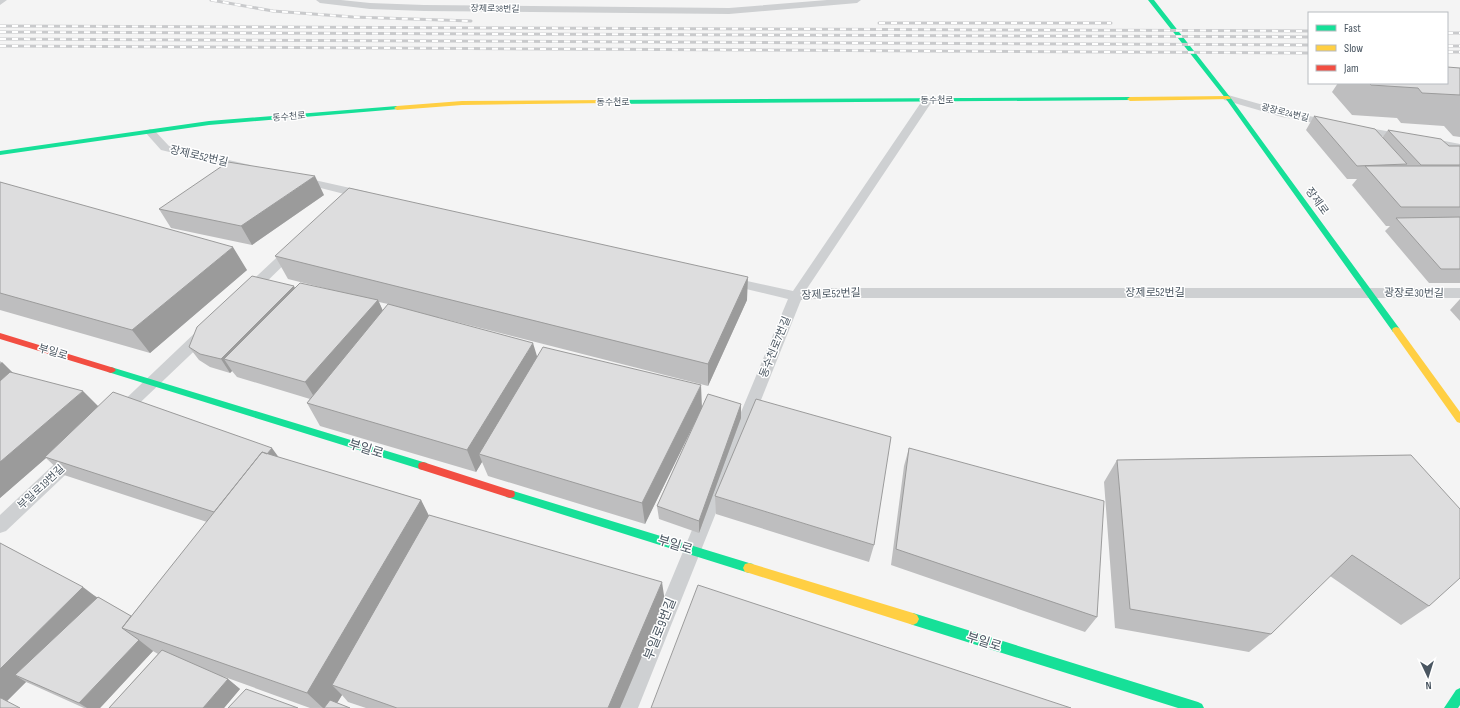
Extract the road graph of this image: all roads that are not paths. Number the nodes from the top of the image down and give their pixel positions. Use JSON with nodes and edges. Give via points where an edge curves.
{"nodes":[{"id":1,"x":320,"y":0,"type":"edge"},
{"id":2,"x":620,"y":0,"type":"edge"},
{"id":3,"x":729,"y":0,"type":"edge"},
{"id":4,"x":857,"y":0,"type":"edge"},
{"id":5,"x":1151,"y":0,"type":"edge"},
{"id":6,"x":372,"y":3,"type":"edge"},
{"id":7,"x":621,"y":11,"type":"junction"},
{"id":8,"x":729,"y":12,"type":"junction"},
{"id":9,"x":1228,"y":98,"type":"junction"},
{"id":10,"x":928,"y":100,"type":"junction"},
{"id":11,"x":150,"y":132,"type":"junction"},
{"id":12,"x":1460,"y":147,"type":"edge"},
{"id":13,"x":0,"y":153,"type":"edge"},
{"id":14,"x":255,"y":169,"type":"edge"},
{"id":15,"x":293,"y":178,"type":"edge"},
{"id":16,"x":353,"y":192,"type":"junction"},
{"id":17,"x":376,"y":198,"type":"edge"},
{"id":18,"x":341,"y":203,"type":"edge"},
{"id":19,"x":301,"y":241,"type":"edge"},
{"id":20,"x":718,"y":278,"type":"edge"},
{"id":21,"x":1368,"y":292,"type":"junction"},
{"id":22,"x":1460,"y":293,"type":"edge"},
{"id":23,"x":796,"y":296,"type":"junction"},
{"id":24,"x":238,"y":301,"type":"edge"},
{"id":25,"x":209,"y":328,"type":"edge"},
{"id":26,"x":0,"y":336,"type":"edge"},
{"id":27,"x":152,"y":382,"type":"junction"},
{"id":28,"x":1460,"y":419,"type":"edge"},
{"id":29,"x":113,"y":420,"type":"edge"},
{"id":30,"x":84,"y":446,"type":"edge"},
{"id":31,"x":0,"y":526,"type":"edge"},
{"id":32,"x":692,"y":551,"type":"junction"},
{"id":33,"x":1460,"y":694,"type":"edge"},
{"id":34,"x":628,"y":708,"type":"edge"},
{"id":35,"x":1198,"y":708,"type":"edge"},
{"id":36,"x":1450,"y":708,"type":"edge"}],
"edges":[{"from":1,"to":6,"type":"lane","name":"장제로38번길"},
{"from":2,"to":7,"type":"lane"},
{"from":3,"to":8,"type":"lane"},
{"from":4,"to":8,"type":"lane","name":"장제로38번길"},
{"from":5,"to":9,"type":"street","name":"장제로"},
{"from":6,"to":7,"type":"lane","name":"장제로38번길","via":[[424,8]]},
{"from":7,"to":8,"type":"lane","name":"장제로38번길"},
{"from":9,"to":10,"type":"street","name":"동수천로"},
{"from":9,"to":12,"type":"lane","name":"광장로24번길","via":[[1282,114]]},
{"from":9,"to":21,"type":"street","name":"장제로"},
{"from":10,"to":11,"type":"street","name":"동수천로","via":[[462,102],[209,123]]},
{"from":10,"to":23,"type":"lane","name":"동수천로7번길"},
{"from":11,"to":13,"type":"street","name":"동수천로"},
{"from":11,"to":14,"type":"lane","name":"장제로52번길","via":[[165,148]]},
{"from":15,"to":16,"type":"lane"},
{"from":16,"to":17,"type":"lane"},
{"from":16,"to":18,"type":"lane"},
{"from":19,"to":24,"type":"lane"},
{"from":20,"to":23,"type":"lane","name":"장제로52번길"},
{"from":21,"to":22,"type":"lane","name":"광장로30번길"},
{"from":21,"to":23,"type":"lane","name":"장제로52번길","via":[[827,293]]},
{"from":21,"to":28,"type":"street","name":"장제로"},
{"from":23,"to":32,"type":"lane","name":"동수천로7번길"},
{"from":25,"to":27,"type":"lane"},
{"from":26,"to":27,"type":"street","name":"부일로"},
{"from":27,"to":29,"type":"lane"},
{"from":27,"to":32,"type":"street","name":"부일로"},
{"from":30,"to":31,"type":"lane","name":"부일로19번길"},
{"from":32,"to":34,"type":"lane","name":"부일로9번길"},
{"from":32,"to":35,"type":"street","name":"부일로"},
{"from":33,"to":36,"type":"street"}]}
